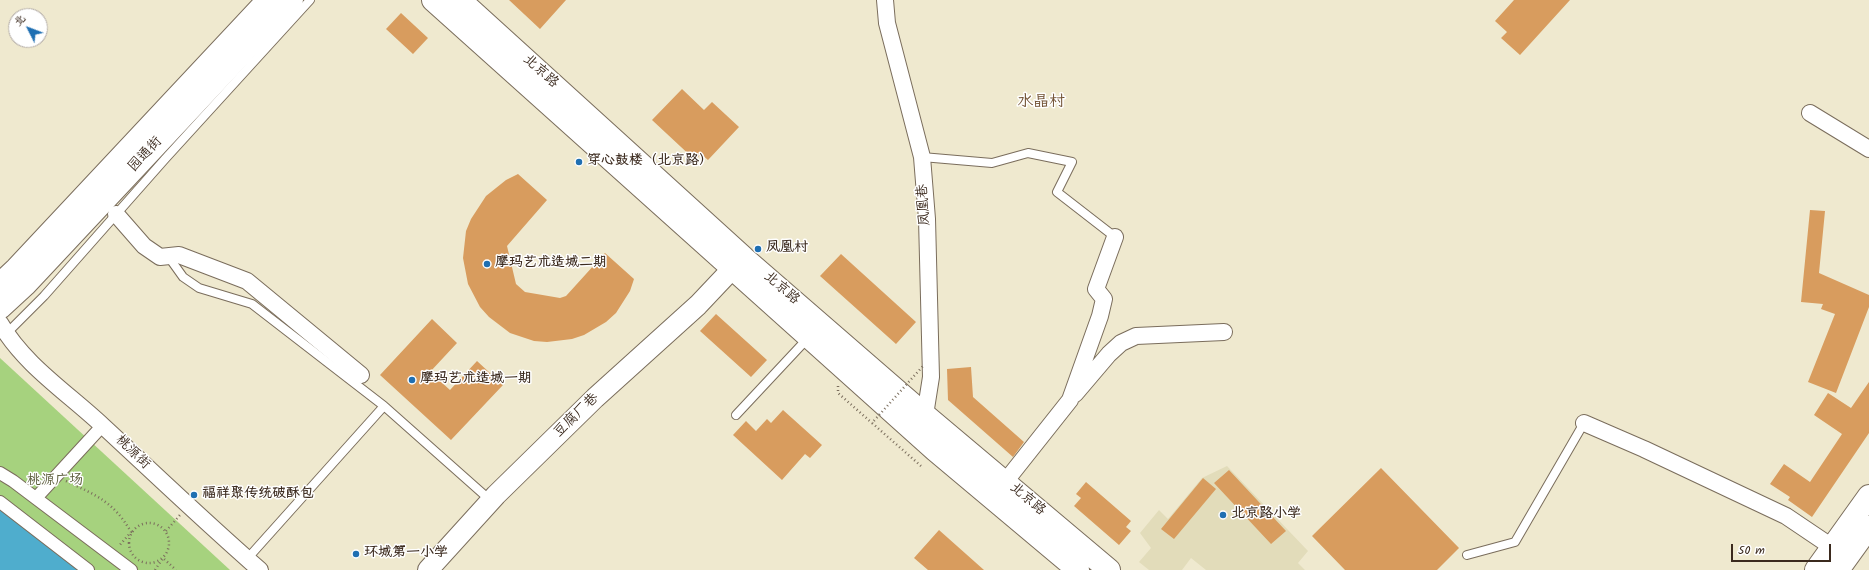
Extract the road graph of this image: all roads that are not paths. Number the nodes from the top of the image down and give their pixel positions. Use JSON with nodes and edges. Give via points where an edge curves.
{"nodes":[{"id":1,"x":268,"y":0,"type":"edge"},
{"id":2,"x":292,"y":0,"type":"edge"},
{"id":3,"x":310,"y":0,"type":"edge"},
{"id":4,"x":433,"y":0,"type":"edge"},
{"id":5,"x":460,"y":0,"type":"edge"},
{"id":6,"x":885,"y":0,"type":"edge"},
{"id":7,"x":254,"y":26,"type":"junction"},
{"id":8,"x":1810,"y":113,"type":"dead end"},
{"id":9,"x":1869,"y":149,"type":"edge"},
{"id":10,"x":922,"y":157,"type":"junction"},
{"id":11,"x":116,"y":214,"type":"junction"},
{"id":12,"x":1116,"y":236,"type":"joint"},
{"id":13,"x":168,"y":256,"type":"junction"},
{"id":14,"x":732,"y":269,"type":"junction"},
{"id":15,"x":0,"y":284,"type":"edge"},
{"id":16,"x":0,"y":308,"type":"edge"},
{"id":17,"x":2,"y":332,"type":"edge"},
{"id":18,"x":1224,"y":332,"type":"dead end"},
{"id":19,"x":809,"y":337,"type":"junction"},
{"id":20,"x":361,"y":375,"type":"dead end"},
{"id":21,"x":1070,"y":400,"type":"junction"},
{"id":22,"x":384,"y":406,"type":"junction"},
{"id":23,"x":736,"y":414,"type":"dead end"},
{"id":24,"x":925,"y":415,"type":"junction"},
{"id":25,"x":1584,"y":423,"type":"joint"},
{"id":26,"x":103,"y":425,"type":"junction"},
{"id":27,"x":0,"y":473,"type":"edge"},
{"id":28,"x":1005,"y":482,"type":"junction"},
{"id":29,"x":1869,"y":496,"type":"edge"},
{"id":30,"x":36,"y":498,"type":"junction"},
{"id":31,"x":490,"y":500,"type":"junction"},
{"id":32,"x":0,"y":502,"type":"edge"},
{"id":33,"x":1869,"y":526,"type":"edge"},
{"id":34,"x":1832,"y":547,"type":"junction"},
{"id":35,"x":1467,"y":555,"type":"dead end"},
{"id":36,"x":247,"y":559,"type":"junction"},
{"id":37,"x":1071,"y":568,"type":"edge"},
{"id":38,"x":88,"y":570,"type":"edge"},
{"id":39,"x":131,"y":570,"type":"edge"},
{"id":40,"x":260,"y":570,"type":"edge"},
{"id":41,"x":428,"y":570,"type":"edge"},
{"id":42,"x":1109,"y":570,"type":"edge"},
{"id":43,"x":1816,"y":570,"type":"edge"},
{"id":44,"x":1838,"y":570,"type":"edge"}],
"edges":[{"from":1,"to":7,"type":"main road","name":"园通街"},
{"from":2,"to":7,"type":"main road","name":"园通街"},
{"from":3,"to":11,"type":"lane"},
{"from":4,"to":14,"type":"main road","name":"北京路"},
{"from":5,"to":24,"type":"main road","name":"北京路","via":[[744,258]]},
{"from":6,"to":10,"type":"street","name":"凤凰巷","via":[[887,23]]},
{"from":7,"to":15,"type":"main road","name":"园通街"},
{"from":7,"to":16,"type":"main road","name":"园通街","via":[[31,279]]},
{"from":8,"to":9,"type":"street"},
{"from":10,"to":12,"type":"lane","via":[[992,163],[1028,153],[1072,162],[1057,192]]},
{"from":10,"to":24,"type":"street","name":"凤凰巷","via":[[927,219],[931,377]]},
{"from":11,"to":13,"type":"street","via":[[144,246],[160,257]]},
{"from":11,"to":17,"type":"lane","via":[[44,296]]},
{"from":12,"to":21,"type":"street","via":[[1096,289],[1104,299],[1100,316]]},
{"from":13,"to":20,"type":"street","via":[[179,255],[247,281]]},
{"from":13,"to":22,"type":"lane","via":[[183,277],[199,288],[252,304]]},
{"from":14,"to":19,"type":"main road","name":"北京路"},
{"from":14,"to":31,"type":"street","name":"豆腐厂巷","via":[[698,305],[595,398]]},
{"from":17,"to":26,"type":"street","name":"桃源街","via":[[26,358]]},
{"from":18,"to":21,"type":"street","via":[[1136,336],[1121,343],[1109,354]]},
{"from":19,"to":23,"type":"lane"},
{"from":19,"to":37,"type":"main road","name":"北京路"},
{"from":21,"to":28,"type":"street"},
{"from":22,"to":31,"type":"lane"},
{"from":22,"to":36,"type":"lane"},
{"from":24,"to":28,"type":"main road","name":"北京路"},
{"from":25,"to":34,"type":"street","via":[[1644,448],[1786,516]]},
{"from":25,"to":35,"type":"lane","via":[[1516,542]]},
{"from":26,"to":30,"type":"street"},
{"from":26,"to":36,"type":"street","name":"桃源街"},
{"from":27,"to":30,"type":"street"},
{"from":28,"to":42,"type":"main road","name":"北京路"},
{"from":29,"to":34,"type":"main road"},
{"from":30,"to":39,"type":"street"},
{"from":31,"to":41,"type":"street","name":"豆腐厂巷"},
{"from":32,"to":38,"type":"street"},
{"from":33,"to":44,"type":"main road"},
{"from":34,"to":43,"type":"main road"},
{"from":36,"to":40,"type":"street","name":"桃源街"}]}
